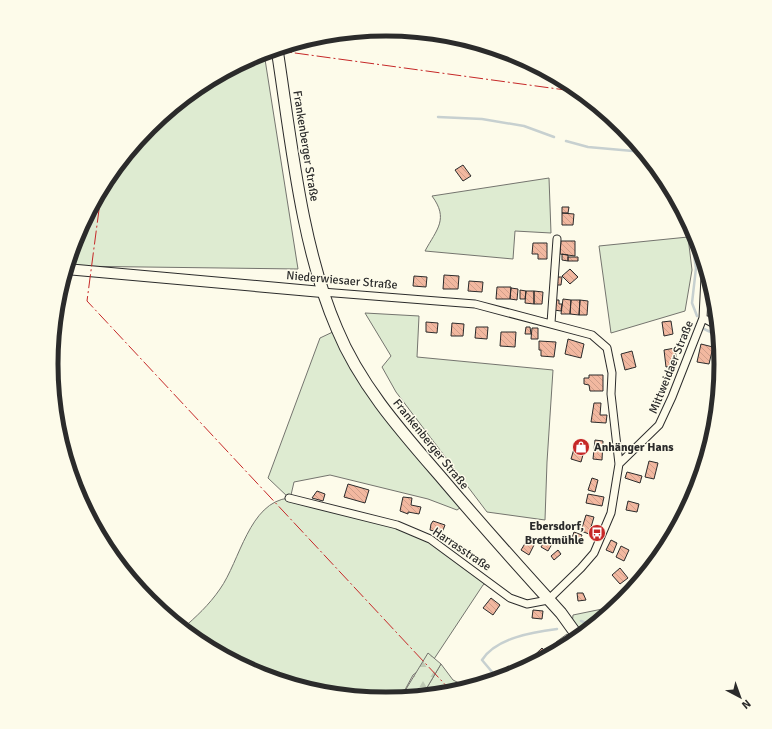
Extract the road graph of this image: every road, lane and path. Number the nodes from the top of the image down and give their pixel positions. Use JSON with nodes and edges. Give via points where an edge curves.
{"nodes":[{"id":1,"x":278,"y":54,"type":"edge"},
{"id":2,"x":557,"y":239,"type":"dead end"},
{"id":3,"x":72,"y":270,"type":"edge"},
{"id":4,"x":705,"y":286,"type":"edge"},
{"id":5,"x":322,"y":292,"type":"junction"},
{"id":6,"x":703,"y":318,"type":"junction"},
{"id":7,"x":551,"y":323,"type":"junction"},
{"id":8,"x":712,"y":323,"type":"edge"},
{"id":9,"x":619,"y":464,"type":"junction"},
{"id":10,"x":289,"y":498,"type":"dead end"},
{"id":11,"x":548,"y":600,"type":"junction"},
{"id":12,"x":575,"y":634,"type":"edge"}],
"edges":[{"from":1,"to":5,"type":"main road","name":"Frankenberger Straße","via":[[304,213]]},
{"from":2,"to":7,"type":"street"},
{"from":3,"to":5,"type":"main road","name":"Niederwiesaer Straße"},
{"from":4,"to":6,"type":"street","name":"Mittweidaer Straße"},
{"from":5,"to":7,"type":"street","name":"Niederwiesaer Straße","via":[[475,304]]},
{"from":5,"to":11,"type":"main road","name":"Frankenberger Straße","via":[[337,330],[355,364],[394,423]]},
{"from":6,"to":8,"type":"street","name":"Mittweidaer Straße"},
{"from":6,"to":9,"type":"street","name":"Mittweidaer Straße","via":[[659,425]]},
{"from":7,"to":9,"type":"street","name":"Niederwiesaer Straße","via":[[592,335],[607,348],[612,373],[611,394]]},
{"from":9,"to":11,"type":"street","via":[[611,513],[594,553]]},
{"from":10,"to":11,"type":"street","name":"Harrasstraße","via":[[397,525],[430,539],[510,598],[527,604]]},
{"from":11,"to":12,"type":"main road","name":"Frankenberger Straße"}]}
